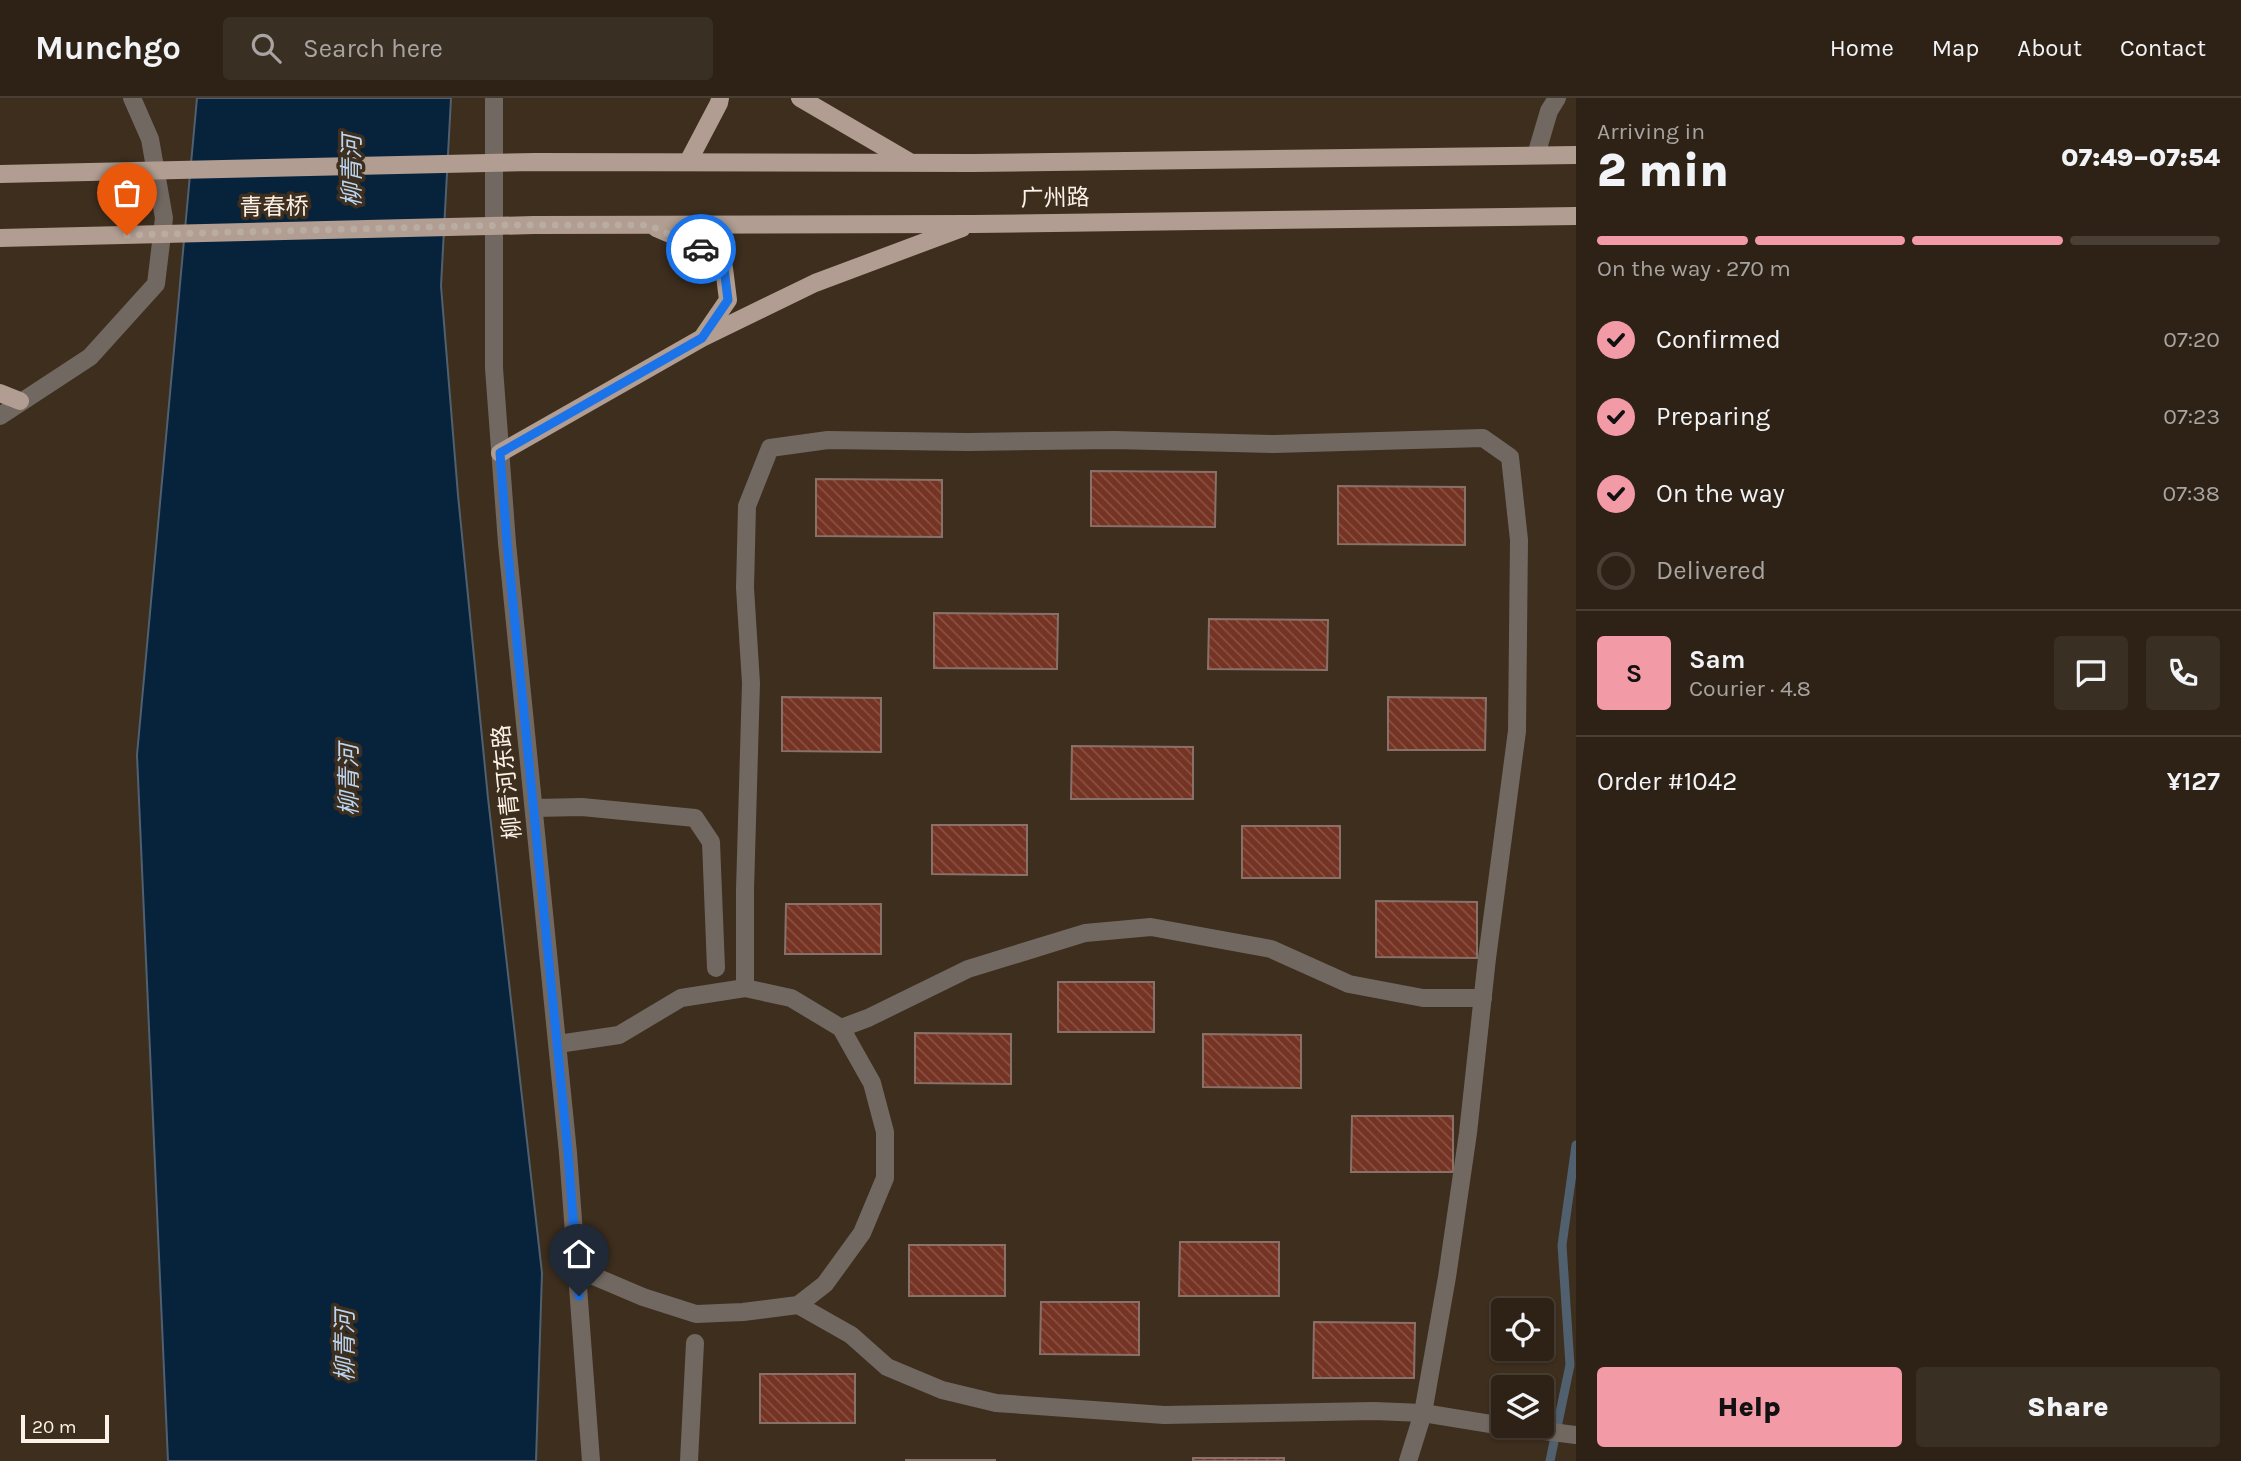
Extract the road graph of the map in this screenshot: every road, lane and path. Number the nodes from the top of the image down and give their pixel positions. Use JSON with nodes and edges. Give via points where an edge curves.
{"nodes":[{"id":1,"x":132,"y":98,"type":"edge"},
{"id":2,"x":494,"y":98,"type":"edge"},
{"id":3,"x":720,"y":98,"type":"edge"},
{"id":4,"x":800,"y":98,"type":"edge"},
{"id":5,"x":1557,"y":98,"type":"edge"},
{"id":6,"x":1536,"y":155,"type":"junction"},
{"id":7,"x":1576,"y":155,"type":"edge"},
{"id":8,"x":535,"y":162,"type":"joint"},
{"id":9,"x":688,"y":162,"type":"junction"},
{"id":10,"x":911,"y":163,"type":"junction"},
{"id":11,"x":0,"y":174,"type":"edge"},
{"id":12,"x":1576,"y":216,"type":"edge"},
{"id":13,"x":973,"y":224,"type":"junction"},
{"id":14,"x":534,"y":225,"type":"joint"},
{"id":15,"x":649,"y":225,"type":"junction"},
{"id":16,"x":0,"y":237,"type":"edge"},
{"id":17,"x":702,"y":338,"type":"junction"},
{"id":18,"x":0,"y":393,"type":"edge"},
{"id":19,"x":20,"y":401,"type":"junction"},
{"id":20,"x":0,"y":416,"type":"edge"},
{"id":21,"x":500,"y":453,"type":"junction"},
{"id":22,"x":534,"y":808,"type":"junction"},
{"id":23,"x":716,"y":968,"type":"dead end"},
{"id":24,"x":745,"y":988,"type":"junction"},
{"id":25,"x":1483,"y":998,"type":"junction"},
{"id":26,"x":841,"y":1028,"type":"junction"},
{"id":27,"x":558,"y":1044,"type":"junction"},
{"id":28,"x":577,"y":1269,"type":"junction"},
{"id":29,"x":798,"y":1305,"type":"junction"},
{"id":30,"x":695,"y":1343,"type":"dead end"},
{"id":31,"x":1423,"y":1413,"type":"junction"},
{"id":32,"x":1491,"y":1424,"type":"edge"},
{"id":33,"x":1554,"y":1432,"type":"edge"},
{"id":34,"x":1576,"y":1435,"type":"edge"},
{"id":35,"x":591,"y":1461,"type":"edge"},
{"id":36,"x":688,"y":1461,"type":"edge"},
{"id":37,"x":1408,"y":1461,"type":"edge"}],
"edges":[{"from":1,"to":19,"type":"street","via":[[150,139],[164,218],[156,284],[90,357]]},
{"from":2,"to":21,"type":"street","name":"柳青河东路","via":[[494,368]]},
{"from":3,"to":9,"type":"main road"},
{"from":4,"to":10,"type":"main road"},
{"from":5,"to":6,"type":"street"},
{"from":6,"to":7,"type":"main road","name":"广州路"},
{"from":6,"to":10,"type":"main road","name":"广州路"},
{"from":8,"to":9,"type":"main road","name":"广州路"},
{"from":8,"to":11,"type":"main road","name":"青春桥"},
{"from":9,"to":10,"type":"main road","name":"广州路"},
{"from":12,"to":13,"type":"main road","name":"广州路"},
{"from":13,"to":15,"type":"main road","name":"广州路"},
{"from":13,"to":17,"type":"main road","via":[[815,283]]},
{"from":14,"to":15,"type":"main road","name":"广州路"},
{"from":14,"to":16,"type":"main road","name":"青春桥"},
{"from":15,"to":17,"type":"main road","via":[[696,245],[724,268],[728,300]]},
{"from":17,"to":21,"type":"main road"},
{"from":18,"to":19,"type":"main road"},
{"from":19,"to":20,"type":"street"},
{"from":21,"to":22,"type":"street","name":"柳青河东路"},
{"from":22,"to":23,"type":"street","via":[[582,807],[695,818],[711,842]]},
{"from":22,"to":27,"type":"street","name":"柳青河东路"},
{"from":24,"to":25,"type":"street","via":[[751,683],[745,588],[747,506],[770,448],[828,440],[1274,444],[1483,438],[1510,457],[1519,540],[1517,731]]},
{"from":24,"to":26,"type":"street","via":[[791,998]]},
{"from":24,"to":27,"type":"street","via":[[681,999],[619,1035]]},
{"from":25,"to":26,"type":"street","via":[[1423,999],[1349,984],[1271,949],[1151,927],[1085,933],[968,969]]},
{"from":25,"to":31,"type":"street","via":[[1468,1133]]},
{"from":26,"to":29,"type":"street","via":[[872,1083],[885,1132],[885,1178],[862,1233],[825,1284]]},
{"from":27,"to":28,"type":"street","name":"柳青河东路"},
{"from":28,"to":29,"type":"street","via":[[696,1314]]},
{"from":28,"to":35,"type":"street","name":"柳青河东路"},
{"from":29,"to":31,"type":"street","via":[[851,1335],[887,1367],[942,1390],[996,1403],[1164,1415]]},
{"from":30,"to":36,"type":"street"},
{"from":31,"to":32,"type":"street"},
{"from":31,"to":37,"type":"street"},
{"from":33,"to":34,"type":"street"}]}
